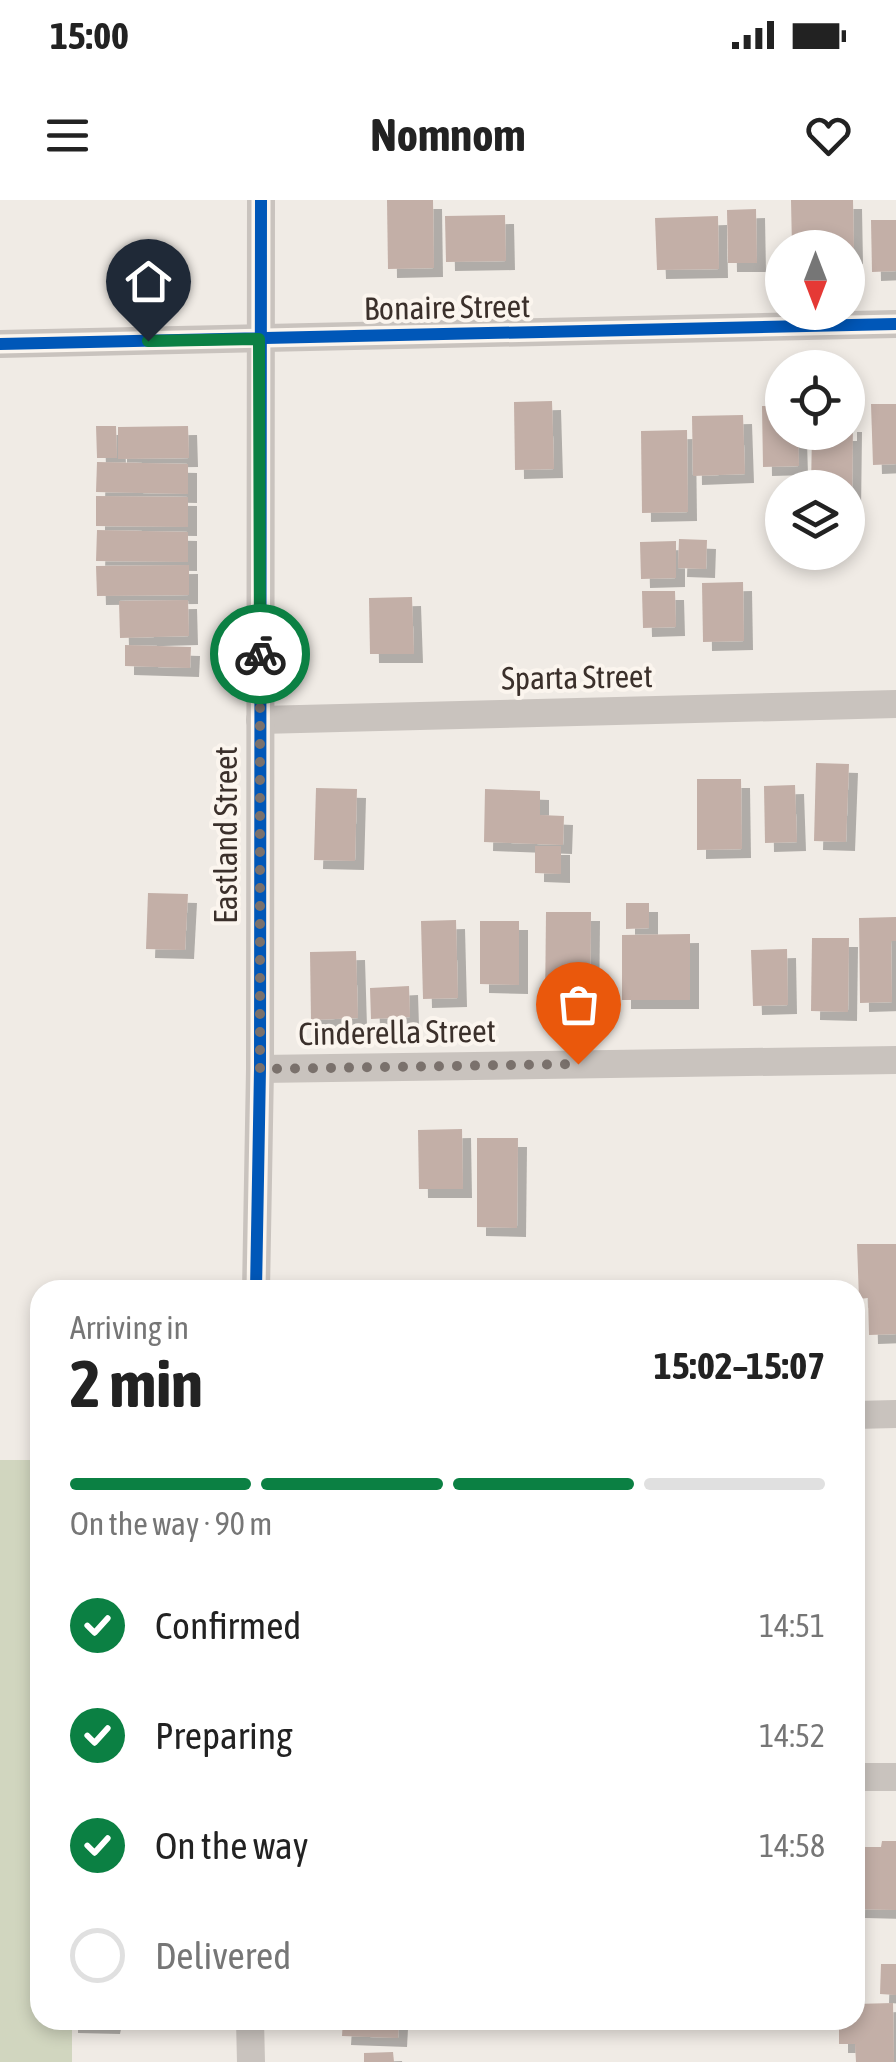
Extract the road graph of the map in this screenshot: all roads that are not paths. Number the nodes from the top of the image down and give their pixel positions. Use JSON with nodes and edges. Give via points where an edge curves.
{"nodes":[{"id":1,"x":262,"y":200,"type":"edge"},
{"id":2,"x":896,"y":324,"type":"edge"},
{"id":3,"x":259,"y":339,"type":"junction"},
{"id":4,"x":0,"y":344,"type":"edge"},
{"id":5,"x":896,"y":704,"type":"edge"},
{"id":6,"x":260,"y":720,"type":"junction"},
{"id":7,"x":896,"y":1060,"type":"edge"},
{"id":8,"x":260,"y":1069,"type":"junction"},
{"id":9,"x":256,"y":1280,"type":"edge"},
{"id":10,"x":896,"y":1414,"type":"edge"},
{"id":11,"x":865,"y":1415,"type":"edge"},
{"id":12,"x":896,"y":1776,"type":"edge"},
{"id":13,"x":865,"y":1778,"type":"edge"},
{"id":14,"x":250,"y":2030,"type":"edge"},
{"id":15,"x":251,"y":2062,"type":"edge"}],
"edges":[{"from":1,"to":3,"type":"street","name":"Eastland Street"},
{"from":2,"to":3,"type":"street","name":"Bonaire Street"},
{"from":3,"to":4,"type":"street","name":"Bonaire Street"},
{"from":3,"to":6,"type":"street","name":"Eastland Street"},
{"from":5,"to":6,"type":"street","name":"Sparta Street"},
{"from":6,"to":8,"type":"street","name":"Eastland Street"},
{"from":7,"to":8,"type":"street","name":"Cinderella Street"},
{"from":8,"to":9,"type":"street","name":"Eastland Street"},
{"from":10,"to":11,"type":"street"},
{"from":12,"to":13,"type":"street"},
{"from":14,"to":15,"type":"street"}]}
